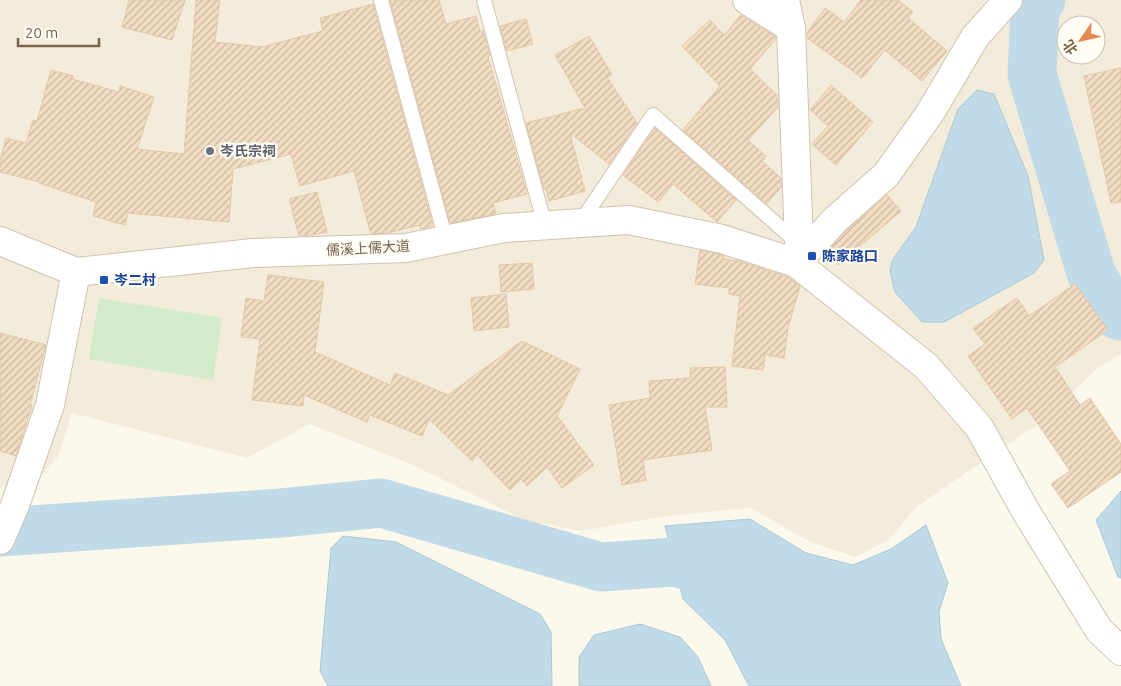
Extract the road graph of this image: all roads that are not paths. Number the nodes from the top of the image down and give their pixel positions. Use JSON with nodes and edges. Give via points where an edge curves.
{"nodes":[{"id":1,"x":381,"y":0,"type":"edge"},
{"id":2,"x":484,"y":0,"type":"edge"},
{"id":3,"x":747,"y":0,"type":"edge"},
{"id":4,"x":786,"y":0,"type":"edge"},
{"id":5,"x":1008,"y":0,"type":"edge"},
{"id":6,"x":791,"y":28,"type":"junction"},
{"id":7,"x":580,"y":223,"type":"junction"},
{"id":8,"x":544,"y":226,"type":"junction"},
{"id":9,"x":446,"y":240,"type":"junction"},
{"id":10,"x":0,"y":241,"type":"edge"},
{"id":11,"x":798,"y":253,"type":"junction"},
{"id":12,"x":76,"y":272,"type":"junction"},
{"id":13,"x":0,"y":540,"type":"edge"},
{"id":14,"x":1121,"y":651,"type":"edge"}],
"edges":[{"from":1,"to":9,"type":"lane"},
{"from":2,"to":8,"type":"lane"},
{"from":3,"to":6,"type":"street"},
{"from":4,"to":6,"type":"street"},
{"from":5,"to":11,"type":"street","via":[[975,37],[930,113],[886,175]]},
{"from":6,"to":11,"type":"street"},
{"from":7,"to":8,"type":"street","name":"儒溪上儒大道"},
{"from":7,"to":11,"type":"street","name":"儒溪上儒大道","via":[[629,220]]},
{"from":7,"to":11,"type":"lane","via":[[653,115]]},
{"from":8,"to":9,"type":"street","name":"儒溪上儒大道","via":[[504,228]]},
{"from":9,"to":12,"type":"street","name":"儒溪上儒大道","via":[[406,248],[253,253]]},
{"from":10,"to":12,"type":"street","name":"儒溪上儒大道"},
{"from":11,"to":14,"type":"street","via":[[926,366],[979,427],[1025,510],[1099,630]]},
{"from":12,"to":13,"type":"street","via":[[50,405]]}]}
